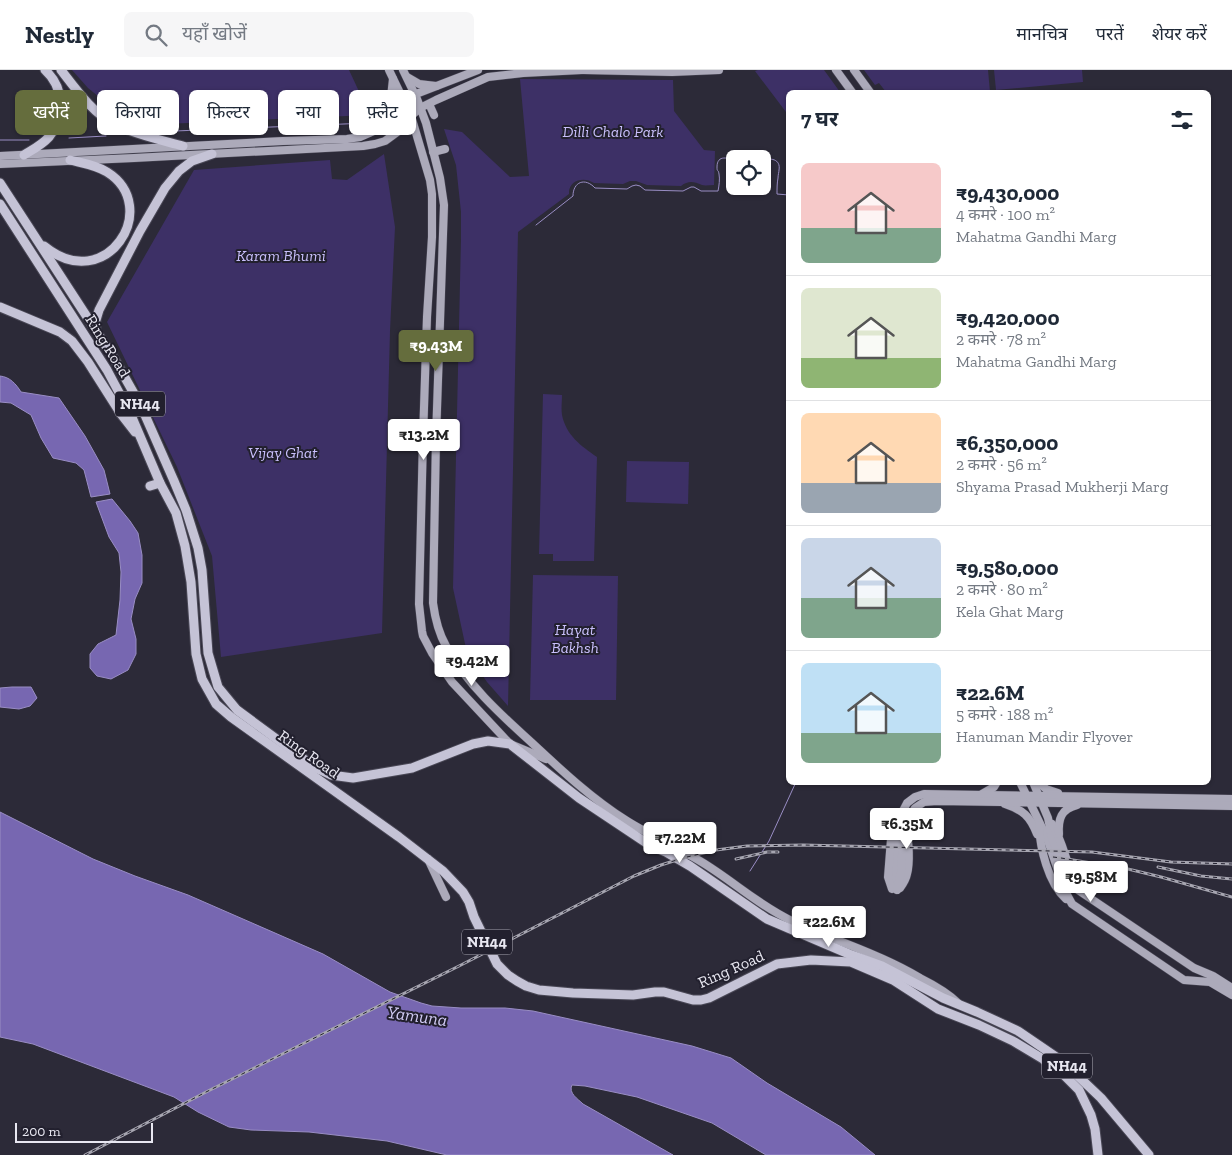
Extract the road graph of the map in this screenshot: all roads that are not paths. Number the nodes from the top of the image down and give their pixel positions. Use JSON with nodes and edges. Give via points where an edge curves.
{"nodes":[{"id":1,"x":45,"y":70,"type":"edge"},
{"id":2,"x":61,"y":70,"type":"edge"},
{"id":3,"x":389,"y":70,"type":"edge"},
{"id":4,"x":478,"y":70,"type":"edge"},
{"id":5,"x":583,"y":70,"type":"edge"},
{"id":6,"x":719,"y":70,"type":"edge"},
{"id":7,"x":836,"y":70,"type":"edge"},
{"id":8,"x":854,"y":70,"type":"edge"},
{"id":9,"x":404,"y":73,"type":"edge"},
{"id":10,"x":393,"y":79,"type":"junction"},
{"id":11,"x":436,"y":86,"type":"junction"},
{"id":12,"x":392,"y":90,"type":"edge"},
{"id":13,"x":398,"y":90,"type":"edge"},
{"id":14,"x":412,"y":90,"type":"edge"},
{"id":15,"x":851,"y":90,"type":"edge"},
{"id":16,"x":869,"y":90,"type":"edge"},
{"id":17,"x":416,"y":95,"type":"edge"},
{"id":18,"x":416,"y":98,"type":"edge"},
{"id":19,"x":436,"y":100,"type":"junction"},
{"id":20,"x":430,"y":106,"type":"junction"},
{"id":21,"x":420,"y":108,"type":"junction"},
{"id":22,"x":416,"y":112,"type":"edge"},
{"id":23,"x":434,"y":115,"type":"dead end"},
{"id":24,"x":426,"y":123,"type":"junction"},
{"id":25,"x":416,"y":133,"type":"edge"},
{"id":26,"x":365,"y":135,"type":"edge"},
{"id":27,"x":395,"y":135,"type":"edge"},
{"id":28,"x":445,"y":149,"type":"dead end"},
{"id":29,"x":184,"y":151,"type":"junction"},
{"id":30,"x":433,"y":152,"type":"junction"},
{"id":31,"x":212,"y":154,"type":"junction"},
{"id":32,"x":24,"y":155,"type":"junction"},
{"id":33,"x":0,"y":156,"type":"edge"},
{"id":34,"x":70,"y":160,"type":"junction"},
{"id":35,"x":0,"y":164,"type":"edge"},
{"id":36,"x":0,"y":183,"type":"edge"},
{"id":37,"x":0,"y":204,"type":"edge"},
{"id":38,"x":37,"y":240,"type":"junction"},
{"id":39,"x":0,"y":307,"type":"edge"},
{"id":40,"x":96,"y":330,"type":"junction"},
{"id":41,"x":146,"y":446,"type":"junction"},
{"id":42,"x":160,"y":483,"type":"junction"},
{"id":43,"x":150,"y":486,"type":"dead end"},
{"id":44,"x":510,"y":744,"type":"junction"},
{"id":45,"x":551,"y":761,"type":"junction"},
{"id":46,"x":539,"y":767,"type":"junction"},
{"id":47,"x":566,"y":775,"type":"junction"},
{"id":48,"x":995,"y":785,"type":"edge"},
{"id":49,"x":1021,"y":785,"type":"edge"},
{"id":50,"x":1034,"y":785,"type":"edge"},
{"id":51,"x":1042,"y":785,"type":"edge"},
{"id":52,"x":982,"y":794,"type":"junction"},
{"id":53,"x":1071,"y":796,"type":"junction"},
{"id":54,"x":1028,"y":799,"type":"junction"},
{"id":55,"x":1040,"y":799,"type":"junction"},
{"id":56,"x":1232,"y":799,"type":"edge"},
{"id":57,"x":997,"y":802,"type":"junction"},
{"id":58,"x":1083,"y":804,"type":"junction"},
{"id":59,"x":1232,"y":806,"type":"edge"},
{"id":60,"x":1048,"y":818,"type":"junction"},
{"id":61,"x":1039,"y":822,"type":"junction"},
{"id":62,"x":669,"y":831,"type":"dead end"},
{"id":63,"x":1059,"y":835,"type":"junction"},
{"id":64,"x":1040,"y":840,"type":"junction"},
{"id":65,"x":663,"y":842,"type":"junction"},
{"id":66,"x":666,"y":852,"type":"junction"},
{"id":67,"x":428,"y":859,"type":"junction"},
{"id":68,"x":700,"y":880,"type":"dead end"},
{"id":69,"x":714,"y":884,"type":"junction"},
{"id":70,"x":1083,"y":894,"type":"junction"},
{"id":71,"x":446,"y":897,"type":"dead end"},
{"id":72,"x":1072,"y":904,"type":"junction"},
{"id":73,"x":1112,"y":913,"type":"junction"},
{"id":74,"x":1128,"y":924,"type":"junction"},
{"id":75,"x":1104,"y":925,"type":"junction"},
{"id":76,"x":1119,"y":936,"type":"junction"},
{"id":77,"x":1232,"y":988,"type":"edge"},
{"id":78,"x":944,"y":995,"type":"junction"},
{"id":79,"x":1232,"y":995,"type":"edge"},
{"id":80,"x":1098,"y":1155,"type":"edge"},
{"id":81,"x":1148,"y":1155,"type":"edge"}],
"edges":[{"from":1,"to":32,"type":"highway","via":[[53,78],[59,93],[60,116],[49,137]]},
{"from":2,"to":29,"type":"highway","via":[[97,112],[115,125]]},
{"from":3,"to":10,"type":"main road"},
{"from":4,"to":11,"type":"main road"},
{"from":5,"to":6,"type":"main road"},
{"from":5,"to":19,"type":"main road","via":[[488,77]]},
{"from":7,"to":15,"type":"main road"},
{"from":8,"to":16,"type":"main road"},
{"from":9,"to":11,"type":"main road","via":[[419,84]]},
{"from":9,"to":14,"type":"main road"},
{"from":10,"to":12,"type":"main road"},
{"from":10,"to":13,"type":"main road"},
{"from":11,"to":17,"type":"main road"},
{"from":18,"to":21,"type":"main road"},
{"from":19,"to":20,"type":"main road"},
{"from":19,"to":21,"type":"main road"},
{"from":20,"to":23,"type":"main road"},
{"from":20,"to":24,"type":"main road"},
{"from":21,"to":22,"type":"main road"},
{"from":21,"to":24,"type":"main road"},
{"from":24,"to":30,"type":"main road"},
{"from":25,"to":44,"type":"main road","via":[[430,180],[433,206],[419,604],[423,636],[452,682]]},
{"from":26,"to":29,"type":"main road"},
{"from":27,"to":31,"type":"main road","via":[[363,146]]},
{"from":28,"to":30,"type":"main road"},
{"from":29,"to":31,"type":"main road"},
{"from":29,"to":32,"type":"main road","via":[[160,148]]},
{"from":29,"to":34,"type":"main road"},
{"from":30,"to":45,"type":"main road","via":[[444,205],[433,603],[437,627],[446,647],[478,690]]},
{"from":31,"to":40,"type":"highway","via":[[192,161],[165,188],[99,310]]},
{"from":32,"to":33,"type":"main road"},
{"from":34,"to":35,"type":"main road"},
{"from":34,"to":38,"type":"highway","via":[[107,172],[122,187],[130,214],[125,234],[117,246],[100,258],[79,262],[52,253]]},
{"from":36,"to":38,"type":"highway","name":"Ring Road","number":"NH44"},
{"from":37,"to":41,"type":"highway","name":"Ring Road","number":"NH44","via":[[107,370]]},
{"from":38,"to":40,"type":"highway","name":"Ring Road","number":"NH44"},
{"from":39,"to":41,"type":"highway","via":[[60,332],[72,341]]},
{"from":40,"to":44,"type":"highway","name":"Ring Road","number":"NH44","via":[[141,406],[186,510],[202,570],[208,653],[218,687],[237,710],[316,768],[330,775],[353,778],[412,768],[473,744],[488,741]]},
{"from":41,"to":42,"type":"highway","name":"Ring Road","number":"NH44"},
{"from":42,"to":43,"type":"highway"},
{"from":42,"to":67,"type":"highway","name":"Ring Road","number":"NH44","via":[[176,513],[185,546],[196,654],[202,678],[216,704]]},
{"from":44,"to":45,"type":"main road"},
{"from":44,"to":46,"type":"highway"},
{"from":45,"to":47,"type":"main road"},
{"from":46,"to":47,"type":"main road"},
{"from":46,"to":66,"type":"highway","via":[[579,798],[651,846]]},
{"from":47,"to":65,"type":"main road","via":[[626,821]]},
{"from":48,"to":52,"type":"main road"},
{"from":49,"to":54,"type":"main road"},
{"from":50,"to":55,"type":"main road"},
{"from":51,"to":53,"type":"main road","via":[[1052,792]]},
{"from":52,"to":54,"type":"main road"},
{"from":52,"to":57,"type":"main road","via":[[924,794],[908,804],[891,839],[888,876],[894,889],[904,882],[907,874],[906,830],[915,808],[924,802],[937,801]]},
{"from":53,"to":55,"type":"main road"},
{"from":53,"to":56,"type":"main road"},
{"from":54,"to":55,"type":"main road"},
{"from":54,"to":57,"type":"main road"},
{"from":54,"to":61,"type":"main road"},
{"from":55,"to":58,"type":"main road"},
{"from":55,"to":60,"type":"main road"},
{"from":57,"to":64,"type":"main road","via":[[1023,812],[1032,822]]},
{"from":58,"to":59,"type":"main road"},
{"from":58,"to":63,"type":"main road","via":[[1070,807],[1061,815]]},
{"from":60,"to":63,"type":"main road"},
{"from":60,"to":70,"type":"main road","via":[[1065,872],[1072,886]]},
{"from":61,"to":64,"type":"main road"},
{"from":61,"to":72,"type":"main road"},
{"from":62,"to":65,"type":"main road"},
{"from":63,"to":70,"type":"main road","via":[[1071,872]]},
{"from":64,"to":72,"type":"main road","via":[[1051,877],[1060,893]]},
{"from":65,"to":66,"type":"highway"},
{"from":65,"to":78,"type":"main road","via":[[701,862],[771,910],[898,965]]},
{"from":66,"to":69,"type":"highway"},
{"from":67,"to":71,"type":"main road"},
{"from":67,"to":80,"type":"highway","name":"Ring Road","number":"NH44","via":[[463,892],[497,964],[508,976],[538,990],[633,995],[664,992],[701,1000],[777,964],[812,960],[851,962],[893,980],[938,1009],[1013,1041],[1062,1072],[1079,1090],[1092,1114]]},
{"from":68,"to":69,"type":"highway"},
{"from":69,"to":78,"type":"highway","via":[[768,919]]},
{"from":70,"to":73,"type":"main road"},
{"from":72,"to":75,"type":"main road"},
{"from":73,"to":74,"type":"main road"},
{"from":73,"to":75,"type":"main road"},
{"from":74,"to":76,"type":"main road"},
{"from":74,"to":77,"type":"main road","via":[[1194,968]]},
{"from":75,"to":76,"type":"main road"},
{"from":76,"to":79,"type":"main road","via":[[1184,980],[1210,982]]},
{"from":78,"to":81,"type":"highway","number":"NH44","via":[[1018,1031],[1062,1061],[1101,1098]]}]}
